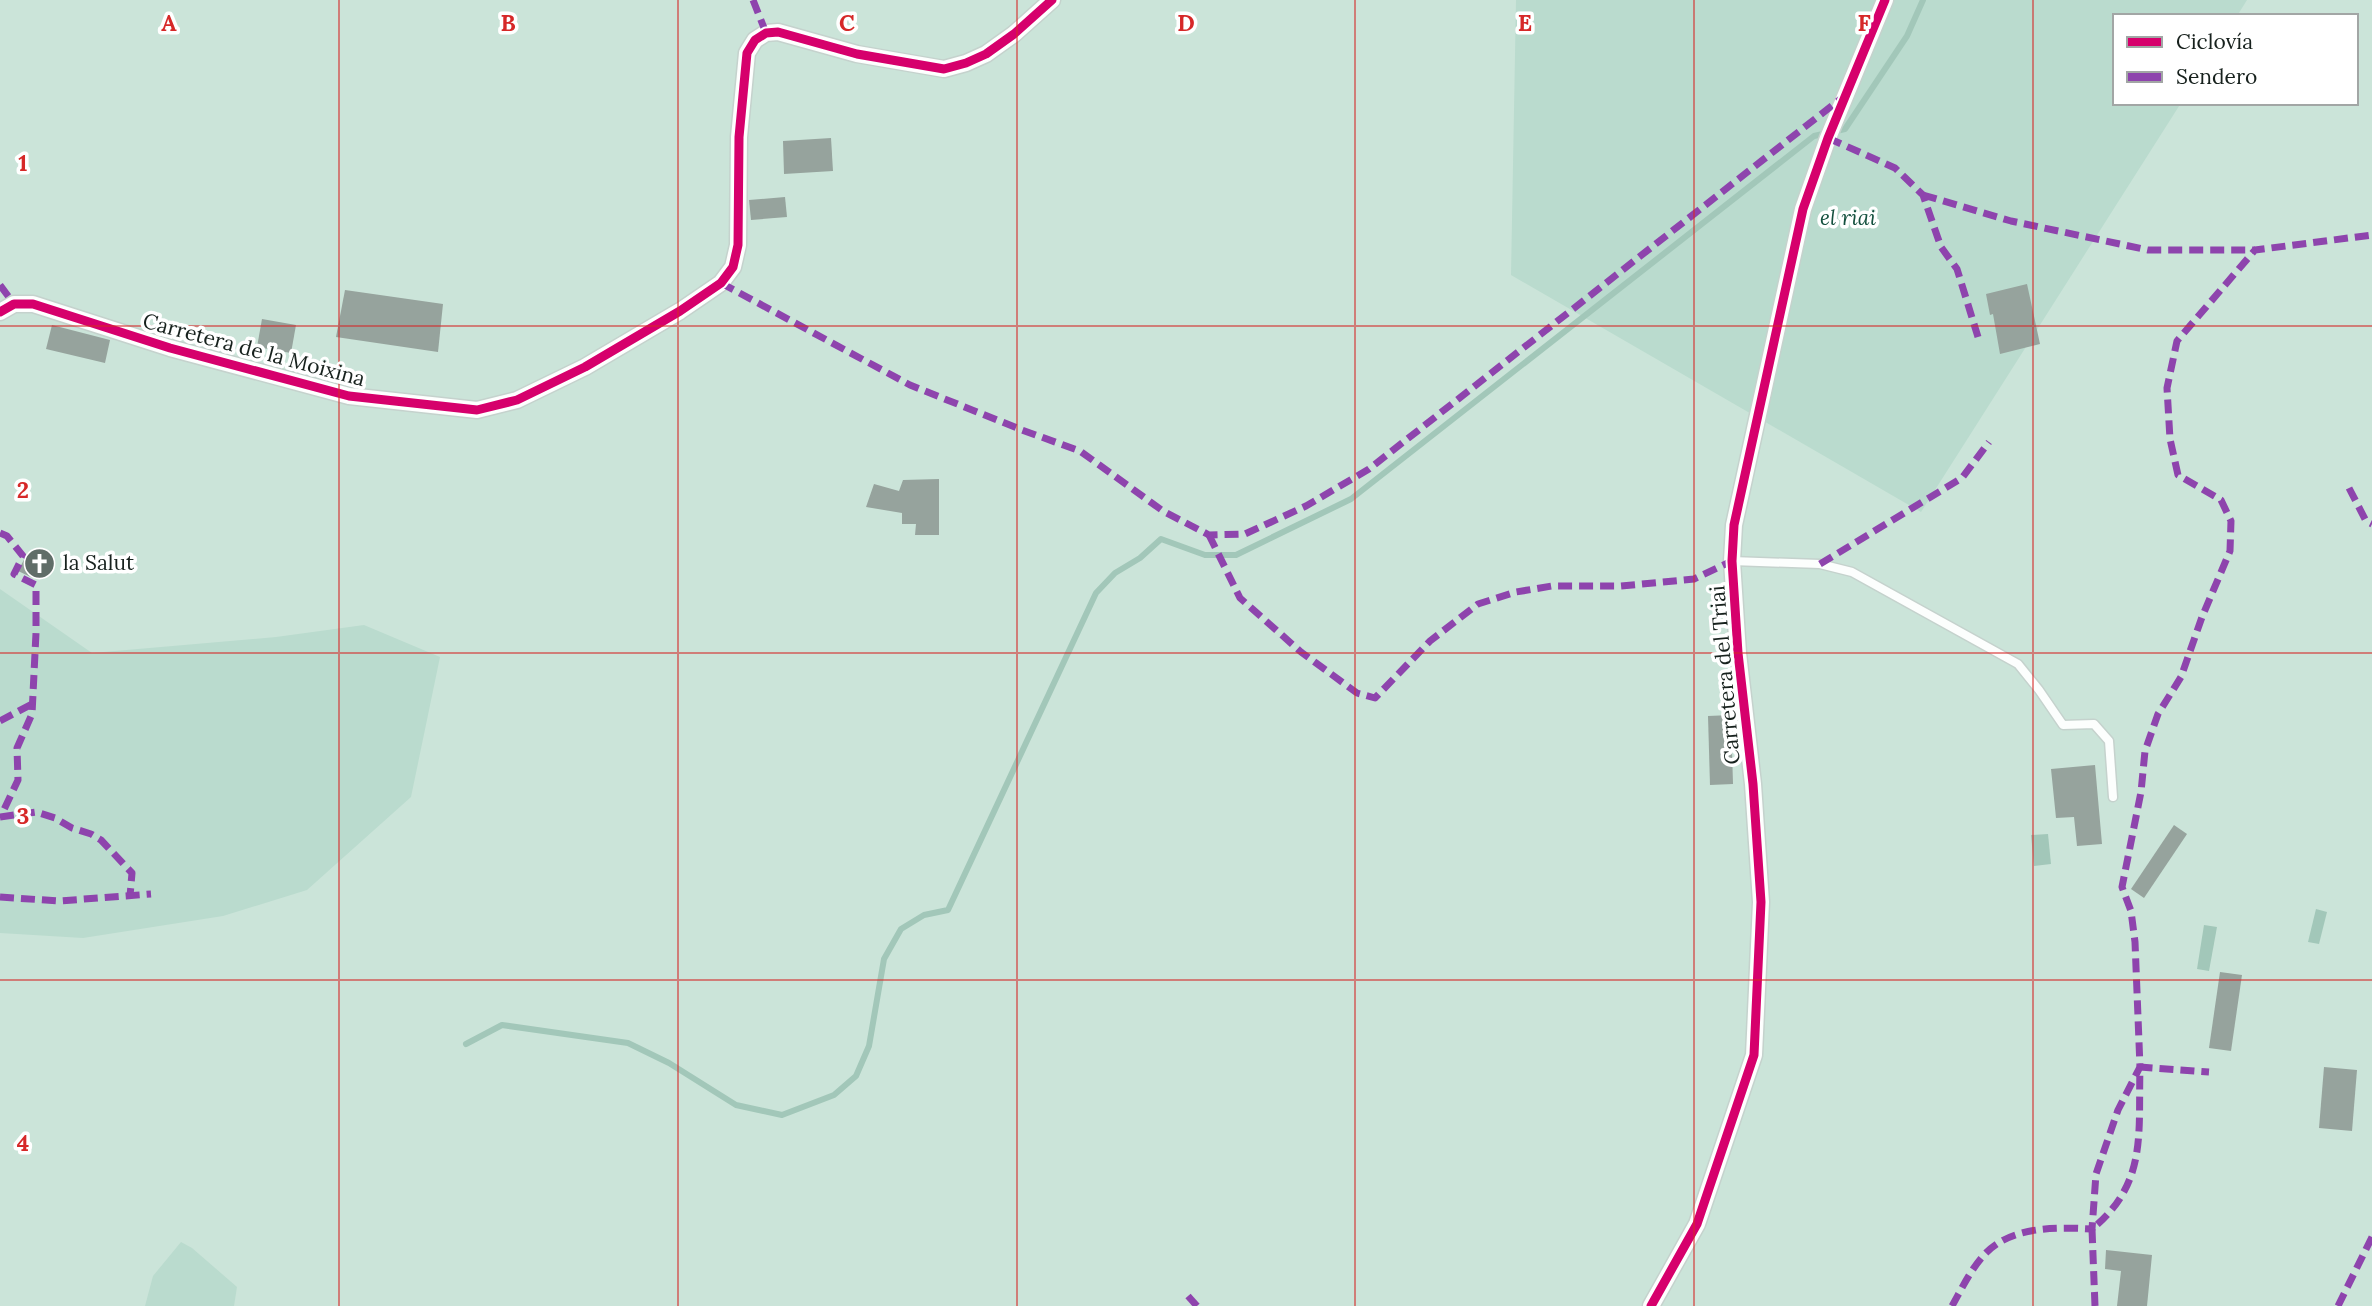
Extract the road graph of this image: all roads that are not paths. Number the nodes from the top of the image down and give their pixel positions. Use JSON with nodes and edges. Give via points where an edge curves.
{"nodes":[{"id":1,"x":1052,"y":0,"type":"edge"},
{"id":2,"x":1885,"y":0,"type":"edge"},
{"id":3,"x":7,"y":308,"type":"edge"},
{"id":4,"x":1732,"y":561,"type":"junction"},
{"id":5,"x":2113,"y":797,"type":"dead end"},
{"id":6,"x":1651,"y":1306,"type":"edge"}],
"edges":[{"from":1,"to":3,"type":"street","name":"Carretera de la Moixina","via":[[986,54],[944,69],[857,54],[778,32],[755,40],[747,53],[739,137],[738,245],[733,267],[721,283],[680,311],[585,367],[517,400],[477,410],[349,396],[170,348],[33,304]]},
{"from":2,"to":4,"type":"street","name":"Carretera del Triai","via":[[1803,209],[1734,525]]},
{"from":4,"to":5,"type":"lane","via":[[1819,564],[1852,572],[2018,664],[2063,725],[2094,724],[2109,741]]},
{"from":4,"to":6,"type":"street","name":"Carretera del Triai","via":[[1761,902],[1754,1055],[1697,1223]]}]}
